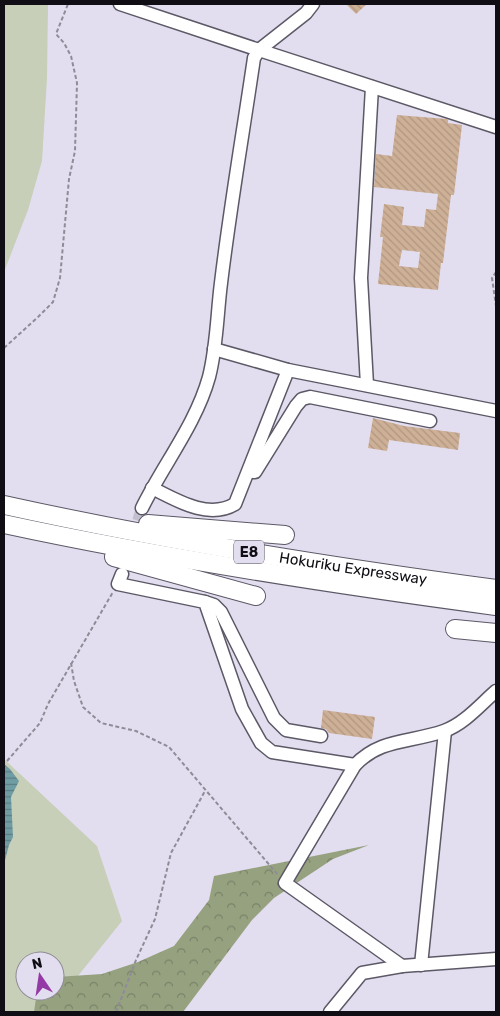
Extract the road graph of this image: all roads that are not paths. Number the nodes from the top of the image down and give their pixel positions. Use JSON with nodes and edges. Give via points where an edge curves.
{"nodes":[{"id":1,"x":120,"y":4,"type":"edge"},
{"id":2,"x":313,"y":4,"type":"edge"},
{"id":3,"x":259,"y":50,"type":"junction"},
{"id":4,"x":372,"y":87,"type":"junction"},
{"id":5,"x":496,"y":127,"type":"edge"},
{"id":6,"x":214,"y":349,"type":"junction"},
{"id":7,"x":288,"y":370,"type":"junction"},
{"id":8,"x":367,"y":385,"type":"junction"},
{"id":9,"x":496,"y":411,"type":"edge"},
{"id":10,"x":430,"y":421,"type":"dead end"},
{"id":11,"x":248,"y":473,"type":"junction"},
{"id":12,"x":152,"y":488,"type":"junction"},
{"id":13,"x":4,"y":504,"type":"edge"},
{"id":14,"x":142,"y":508,"type":"tunnel mouth"},
{"id":15,"x":4,"y":524,"type":"edge"},
{"id":16,"x":4,"y":530,"type":"edge"},
{"id":17,"x":284,"y":536,"type":"dead end"},
{"id":18,"x":120,"y":579,"type":"road end"},
{"id":19,"x":496,"y":589,"type":"edge"},
{"id":20,"x":256,"y":596,"type":"dead end"},
{"id":21,"x":205,"y":602,"type":"junction"},
{"id":22,"x":496,"y":606,"type":"edge"},
{"id":23,"x":455,"y":629,"type":"dead end"},
{"id":24,"x":496,"y":633,"type":"edge"},
{"id":25,"x":496,"y":691,"type":"edge"},
{"id":26,"x":445,"y":731,"type":"junction"},
{"id":27,"x":321,"y":736,"type":"dead end"},
{"id":28,"x":355,"y":765,"type":"junction"},
{"id":29,"x":496,"y":959,"type":"edge"},
{"id":30,"x":420,"y":964,"type":"junction"},
{"id":31,"x":402,"y":966,"type":"junction"},
{"id":32,"x":330,"y":1012,"type":"edge"}],
"edges":[{"from":1,"to":3,"type":"street"},
{"from":2,"to":3,"type":"street"},
{"from":3,"to":4,"type":"street"},
{"from":3,"to":6,"type":"street","via":[[254,58]]},
{"from":4,"to":5,"type":"street"},
{"from":4,"to":8,"type":"street","via":[[360,278]]},
{"from":6,"to":7,"type":"street"},
{"from":6,"to":12,"type":"street","via":[[208,378],[189,426]]},
{"from":7,"to":8,"type":"street"},
{"from":7,"to":11,"type":"street"},
{"from":8,"to":9,"type":"street"},
{"from":10,"to":11,"type":"street","via":[[310,396],[296,406],[255,472]]},
{"from":11,"to":12,"type":"street","via":[[235,504],[226,510],[183,504]]},
{"from":12,"to":14,"type":"street"},
{"from":13,"to":17,"type":"highway","via":[[157,525]]},
{"from":13,"to":19,"type":"highway","name":"Hokuriku Expressway","number":"E8","via":[[200,544]]},
{"from":15,"to":22,"type":"highway","name":"Hokuriku Expressway","number":"E8","via":[[234,568]]},
{"from":16,"to":20,"type":"highway","via":[[92,550]]},
{"from":18,"to":21,"type":"street"},
{"from":21,"to":27,"type":"street","via":[[221,612],[274,718],[286,730]]},
{"from":21,"to":28,"type":"street","via":[[242,709],[261,743],[272,752]]},
{"from":23,"to":24,"type":"highway"},
{"from":25,"to":26,"type":"street","via":[[465,720]]},
{"from":26,"to":28,"type":"street","via":[[382,746]]},
{"from":26,"to":30,"type":"street"},
{"from":28,"to":31,"type":"street","via":[[285,883]]},
{"from":29,"to":30,"type":"street"},
{"from":30,"to":31,"type":"street"},
{"from":31,"to":32,"type":"street","via":[[362,973]]}]}
